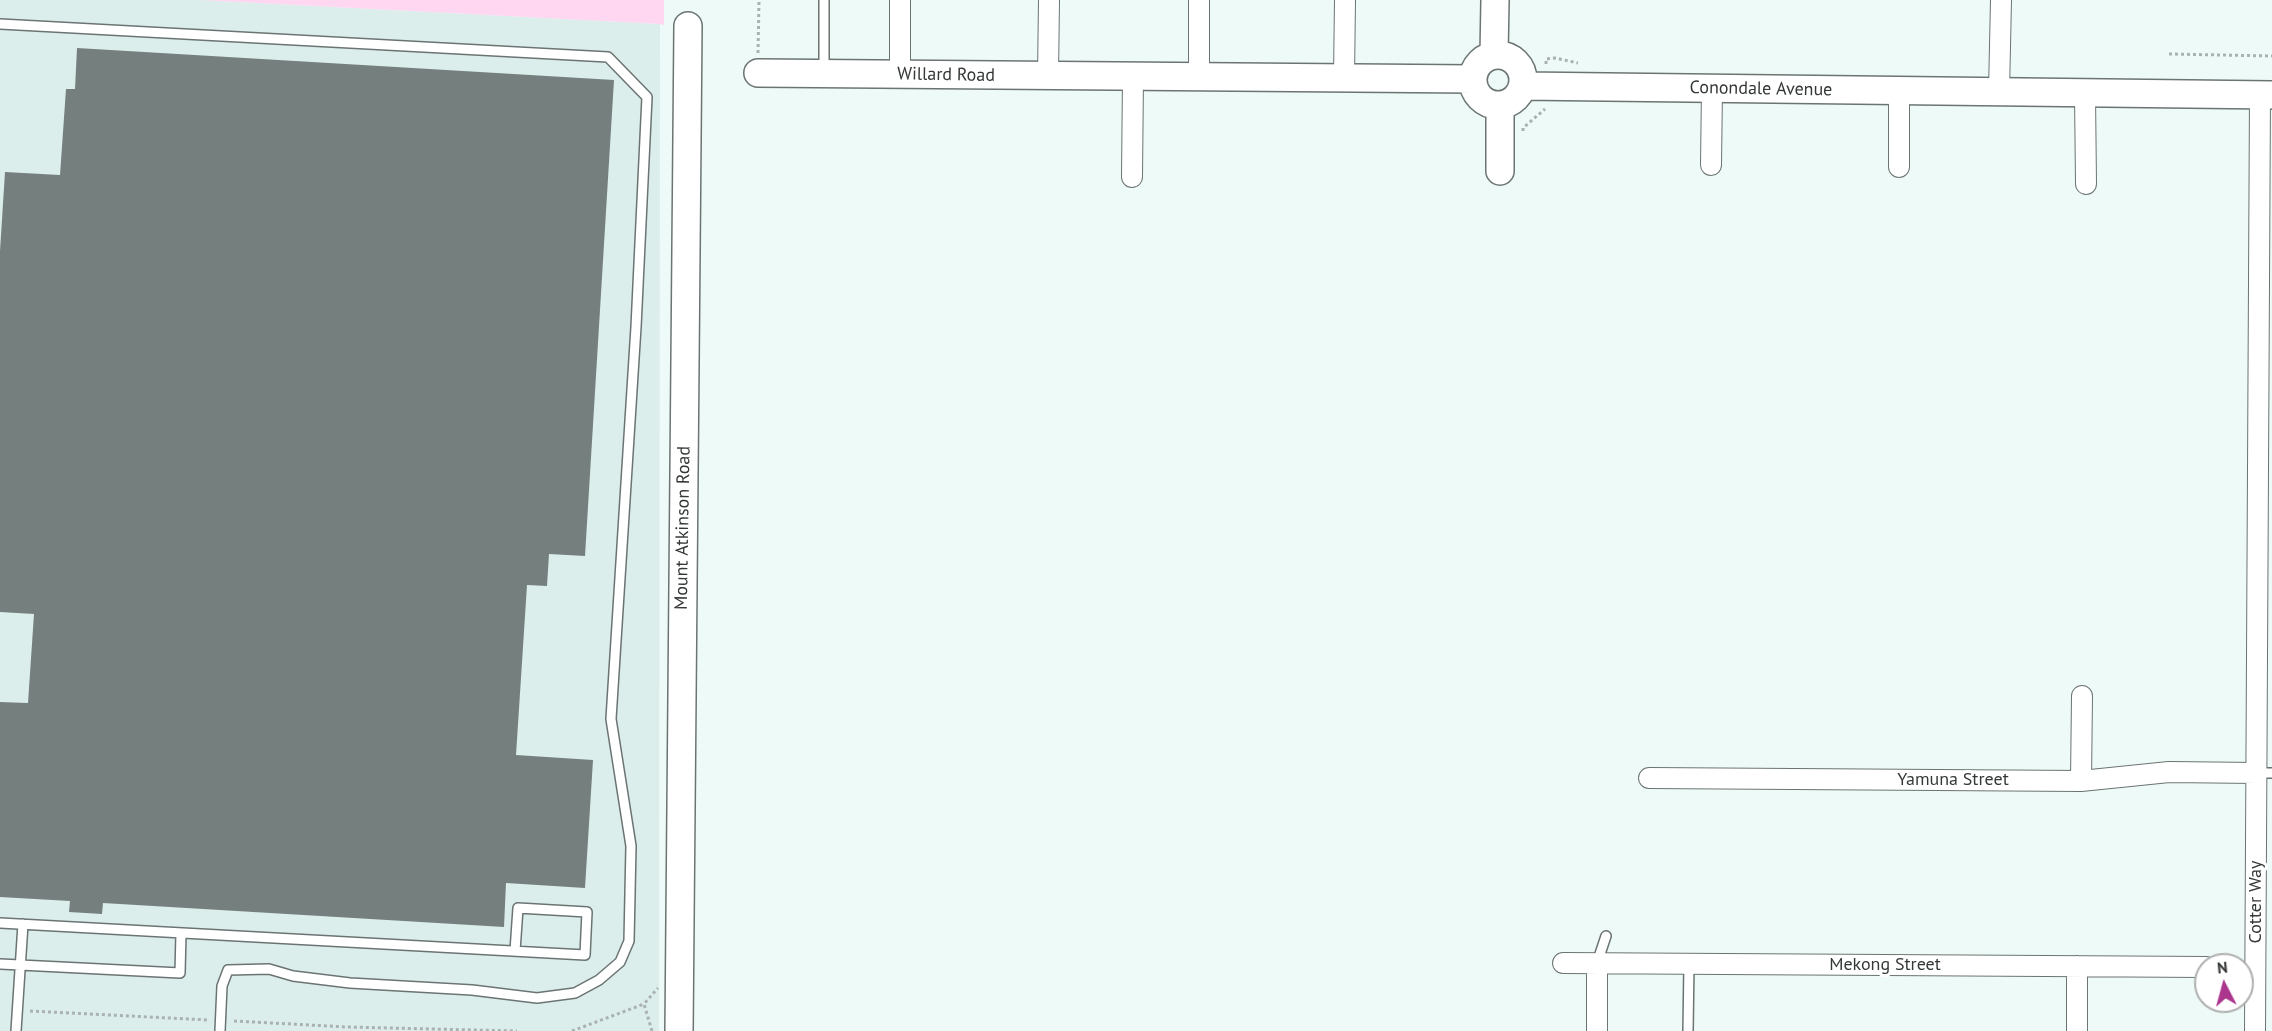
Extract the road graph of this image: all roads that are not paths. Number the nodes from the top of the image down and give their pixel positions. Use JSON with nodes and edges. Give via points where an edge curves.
{"nodes":[{"id":1,"x":824,"y":0,"type":"edge"},
{"id":2,"x":900,"y":0,"type":"edge"},
{"id":3,"x":1048,"y":0,"type":"edge"},
{"id":4,"x":1199,"y":0,"type":"edge"},
{"id":5,"x":1344,"y":0,"type":"edge"},
{"id":6,"x":1495,"y":0,"type":"edge"},
{"id":7,"x":2001,"y":0,"type":"edge"},
{"id":8,"x":0,"y":24,"type":"edge"},
{"id":9,"x":688,"y":26,"type":"dead end"},
{"id":10,"x":1494,"y":55,"type":"junction"},
{"id":11,"x":758,"y":73,"type":"road end"},
{"id":12,"x":824,"y":74,"type":"junction"},
{"id":13,"x":900,"y":75,"type":"junction"},
{"id":14,"x":1048,"y":76,"type":"junction"},
{"id":15,"x":1133,"y":77,"type":"junction"},
{"id":16,"x":1199,"y":78,"type":"junction"},
{"id":17,"x":1344,"y":78,"type":"junction"},
{"id":18,"x":1473,"y":79,"type":"junction"},
{"id":19,"x":1523,"y":86,"type":"junction"},
{"id":20,"x":1712,"y":88,"type":"junction"},
{"id":21,"x":1899,"y":91,"type":"junction"},
{"id":22,"x":1999,"y":92,"type":"junction"},
{"id":23,"x":2085,"y":94,"type":"junction"},
{"id":24,"x":2266,"y":95,"type":"edge"},
{"id":25,"x":1500,"y":106,"type":"junction"},
{"id":26,"x":1711,"y":165,"type":"dead end"},
{"id":27,"x":1899,"y":167,"type":"dead end"},
{"id":28,"x":1500,"y":171,"type":"dead end"},
{"id":29,"x":1132,"y":177,"type":"dead end"},
{"id":30,"x":2086,"y":184,"type":"dead end"},
{"id":31,"x":2265,"y":313,"type":"edge"},
{"id":32,"x":2082,"y":696,"type":"dead end"},
{"id":33,"x":2264,"y":773,"type":"edge"},
{"id":34,"x":1649,"y":778,"type":"dead end"},
{"id":35,"x":2081,"y":781,"type":"junction"},
{"id":36,"x":0,"y":922,"type":"edge"},
{"id":37,"x":22,"y":924,"type":"junction"},
{"id":38,"x":181,"y":933,"type":"junction"},
{"id":39,"x":1606,"y":936,"type":"dead end"},
{"id":40,"x":516,"y":951,"type":"junction"},
{"id":41,"x":2250,"y":953,"type":"edge"},
{"id":42,"x":1563,"y":963,"type":"dead end"},
{"id":43,"x":1597,"y":963,"type":"junction"},
{"id":44,"x":0,"y":964,"type":"edge"},
{"id":45,"x":1689,"y":964,"type":"junction"},
{"id":46,"x":20,"y":965,"type":"junction"},
{"id":47,"x":2077,"y":966,"type":"junction"},
{"id":48,"x":2194,"y":967,"type":"edge"},
{"id":49,"x":2253,"y":1013,"type":"edge"},
{"id":50,"x":16,"y":1031,"type":"edge"},
{"id":51,"x":220,"y":1031,"type":"edge"},
{"id":52,"x":679,"y":1031,"type":"edge"},
{"id":53,"x":1597,"y":1031,"type":"edge"},
{"id":54,"x":1688,"y":1031,"type":"edge"},
{"id":55,"x":2077,"y":1031,"type":"edge"},
{"id":56,"x":2255,"y":1031,"type":"edge"}],
"edges":[{"from":1,"to":12,"type":"lane"},
{"from":2,"to":13,"type":"street"},
{"from":3,"to":14,"type":"street"},
{"from":4,"to":16,"type":"street"},
{"from":5,"to":17,"type":"street"},
{"from":6,"to":10,"type":"street"},
{"from":7,"to":22,"type":"street"},
{"from":8,"to":51,"type":"lane","via":[[608,57],[647,97],[612,719],[631,846],[629,941],[620,962],[575,993],[537,998],[350,983],[269,969],[228,970],[222,986]]},
{"from":9,"to":52,"type":"street","name":"Mount Atkinson Road"},
{"from":10,"to":18,"type":"street","via":[[1479,63]]},
{"from":10,"to":19,"type":"street","via":[[1517,63]]},
{"from":11,"to":12,"type":"street","name":"Willard Road"},
{"from":12,"to":13,"type":"street","name":"Willard Road"},
{"from":13,"to":14,"type":"street","name":"Willard Road"},
{"from":14,"to":15,"type":"street","name":"Willard Road"},
{"from":15,"to":16,"type":"street","name":"Willard Road"},
{"from":15,"to":29,"type":"street"},
{"from":16,"to":17,"type":"street","name":"Willard Road"},
{"from":17,"to":18,"type":"street","name":"Willard Road"},
{"from":18,"to":25,"type":"street","via":[[1478,95]]},
{"from":19,"to":20,"type":"street","name":"Conondale Avenue"},
{"from":19,"to":25,"type":"street","via":[[1515,100]]},
{"from":20,"to":21,"type":"street","name":"Conondale Avenue"},
{"from":20,"to":26,"type":"street"},
{"from":21,"to":22,"type":"street","name":"Conondale Avenue"},
{"from":21,"to":27,"type":"street"},
{"from":22,"to":23,"type":"street","name":"Conondale Avenue"},
{"from":23,"to":24,"type":"street","name":"Conondale Avenue"},
{"from":23,"to":30,"type":"street"},
{"from":24,"to":31,"type":"street","name":"Cotter Way"},
{"from":25,"to":28,"type":"street"},
{"from":31,"to":33,"type":"street","name":"Cotter Way"},
{"from":32,"to":35,"type":"street"},
{"from":33,"to":35,"type":"street","name":"Yamuna Street","via":[[2169,772]]},
{"from":33,"to":41,"type":"street","name":"Cotter Way"},
{"from":34,"to":35,"type":"street","name":"Yamuna Street"},
{"from":36,"to":37,"type":"lane"},
{"from":37,"to":38,"type":"lane"},
{"from":37,"to":46,"type":"lane"},
{"from":38,"to":40,"type":"lane"},
{"from":38,"to":46,"type":"lane","via":[[180,973]]},
{"from":39,"to":43,"type":"lane"},
{"from":40,"to":40,"type":"lane","via":[[519,909],[586,912],[585,955]]},
{"from":42,"to":43,"type":"street","name":"Mekong Street"},
{"from":43,"to":45,"type":"street","name":"Mekong Street"},
{"from":43,"to":53,"type":"street"},
{"from":44,"to":46,"type":"lane"},
{"from":45,"to":47,"type":"street","name":"Mekong Street"},
{"from":45,"to":54,"type":"lane"},
{"from":46,"to":50,"type":"lane"},
{"from":47,"to":48,"type":"street","name":"Mekong Street"},
{"from":47,"to":55,"type":"street"},
{"from":49,"to":56,"type":"street","name":"Cotter Way"}]}
